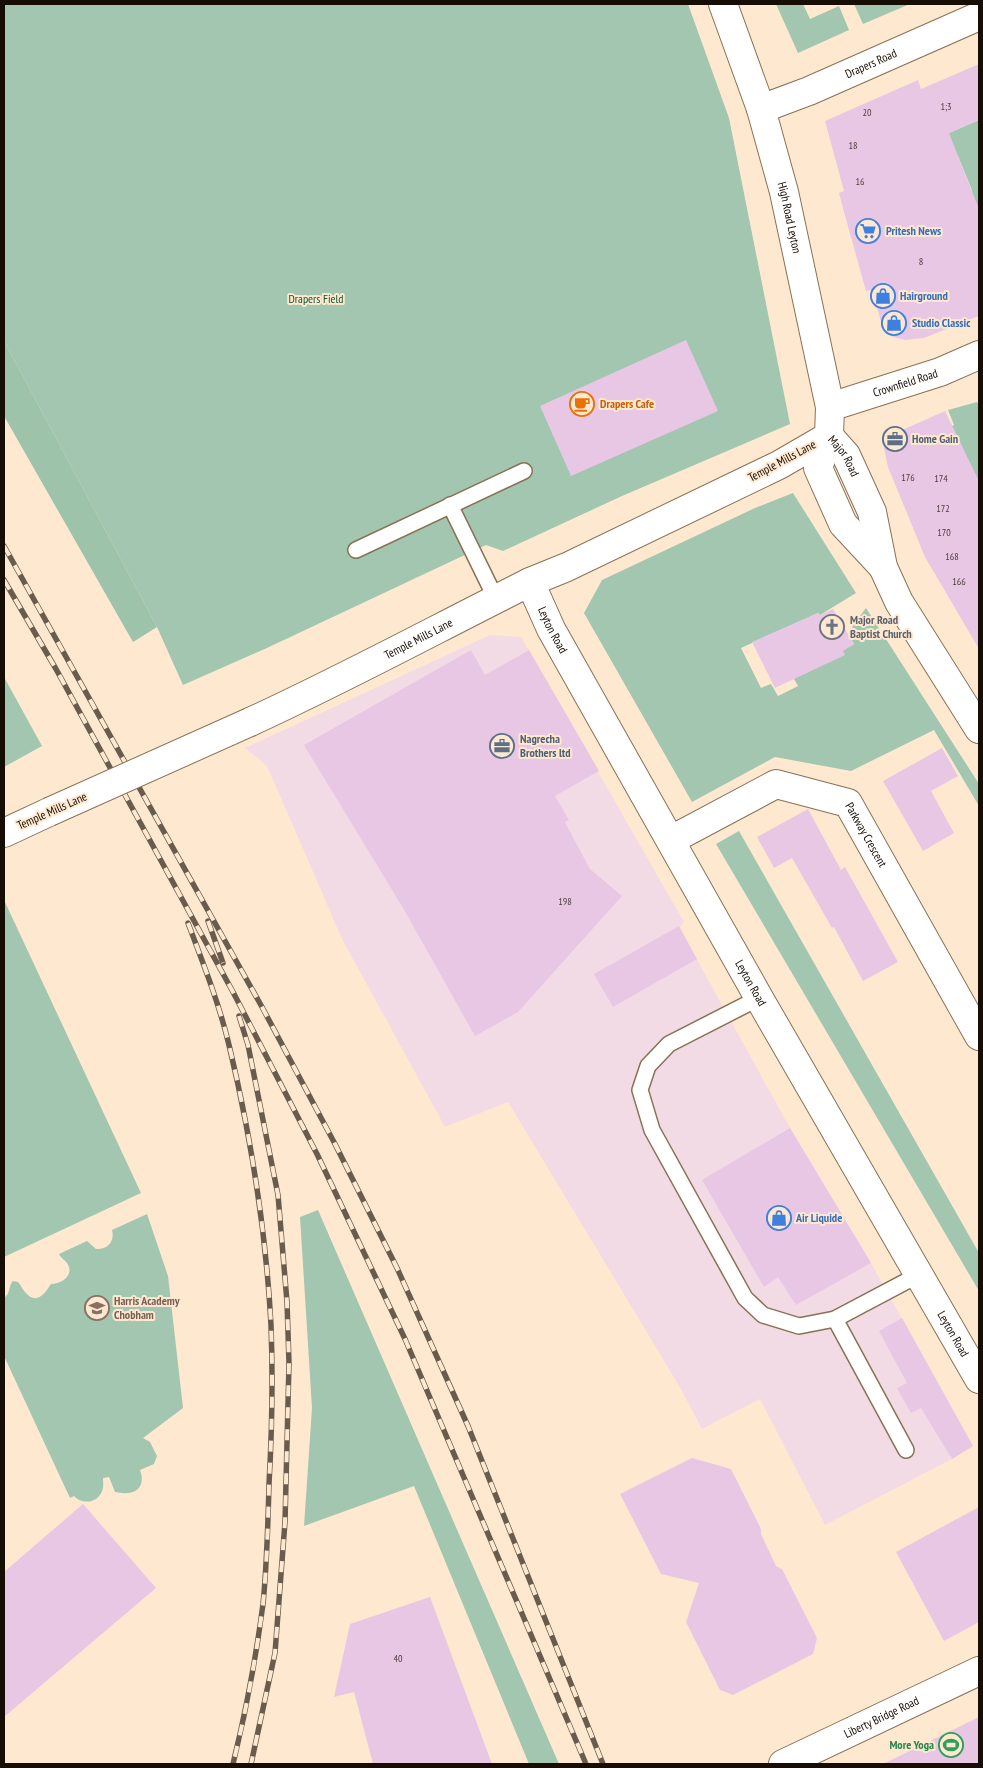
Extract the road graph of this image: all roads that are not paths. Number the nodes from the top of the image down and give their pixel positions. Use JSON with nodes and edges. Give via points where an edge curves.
{"nodes":[{"id":1,"x":723,"y":4,"type":"edge"},
{"id":2,"x":979,"y":16,"type":"edge"},
{"id":3,"x":761,"y":110,"type":"junction"},
{"id":4,"x":979,"y":355,"type":"edge"},
{"id":5,"x":830,"y":407,"type":"junction"},
{"id":6,"x":829,"y":436,"type":"junction"},
{"id":7,"x":524,"y":470,"type":"dead end"},
{"id":8,"x":450,"y":505,"type":"junction"},
{"id":9,"x":356,"y":550,"type":"dead end"},
{"id":10,"x":530,"y":582,"type":"junction"},
{"id":11,"x":496,"y":599,"type":"junction"},
{"id":12,"x":975,"y":714,"type":"edge"},
{"id":13,"x":4,"y":833,"type":"edge"},
{"id":14,"x":671,"y":840,"type":"junction"},
{"id":15,"x":759,"y":998,"type":"junction"},
{"id":16,"x":979,"y":1036,"type":"edge"},
{"id":17,"x":920,"y":1274,"type":"junction"},
{"id":18,"x":835,"y":1319,"type":"junction"},
{"id":19,"x":979,"y":1379,"type":"edge"},
{"id":20,"x":906,"y":1450,"type":"dead end"},
{"id":21,"x":979,"y":1671,"type":"edge"},
{"id":22,"x":783,"y":1764,"type":"edge"}],
"edges":[{"from":1,"to":3,"type":"street","name":"High Road Leyton"},
{"from":2,"to":3,"type":"street","name":"Drapers Road"},
{"from":3,"to":5,"type":"street","name":"High Road Leyton","via":[[784,192]]},
{"from":4,"to":5,"type":"street","name":"Crownfield Road","via":[[940,372]]},
{"from":5,"to":6,"type":"street","name":"High Road Leyton"},
{"from":6,"to":10,"type":"street","name":"Temple Mills Lane","via":[[779,465],[567,568]]},
{"from":6,"to":12,"type":"street","name":"Major Road","via":[[846,455],[872,512],[883,568],[899,602]]},
{"from":7,"to":8,"type":"lane"},
{"from":8,"to":9,"type":"lane"},
{"from":8,"to":11,"type":"lane"},
{"from":10,"to":11,"type":"street","name":"Temple Mills Lane"},
{"from":10,"to":14,"type":"street","name":"Leyton Road","via":[[556,637]]},
{"from":11,"to":13,"type":"street","name":"Temple Mills Lane","bridge":true,"via":[[331,684]]},
{"from":14,"to":15,"type":"street","name":"Leyton Road"},
{"from":14,"to":16,"type":"street","name":"Parkway Crescent","via":[[776,784],[848,803]]},
{"from":15,"to":17,"type":"street","name":"Leyton Road"},
{"from":15,"to":18,"type":"lane","via":[[669,1044],[648,1066],[640,1090],[652,1130],[745,1298],[763,1315],[799,1326]]},
{"from":17,"to":18,"type":"lane"},
{"from":17,"to":19,"type":"street","name":"Leyton Road"},
{"from":18,"to":20,"type":"lane"},
{"from":21,"to":22,"type":"street","name":"Liberty Bridge Road"}]}
